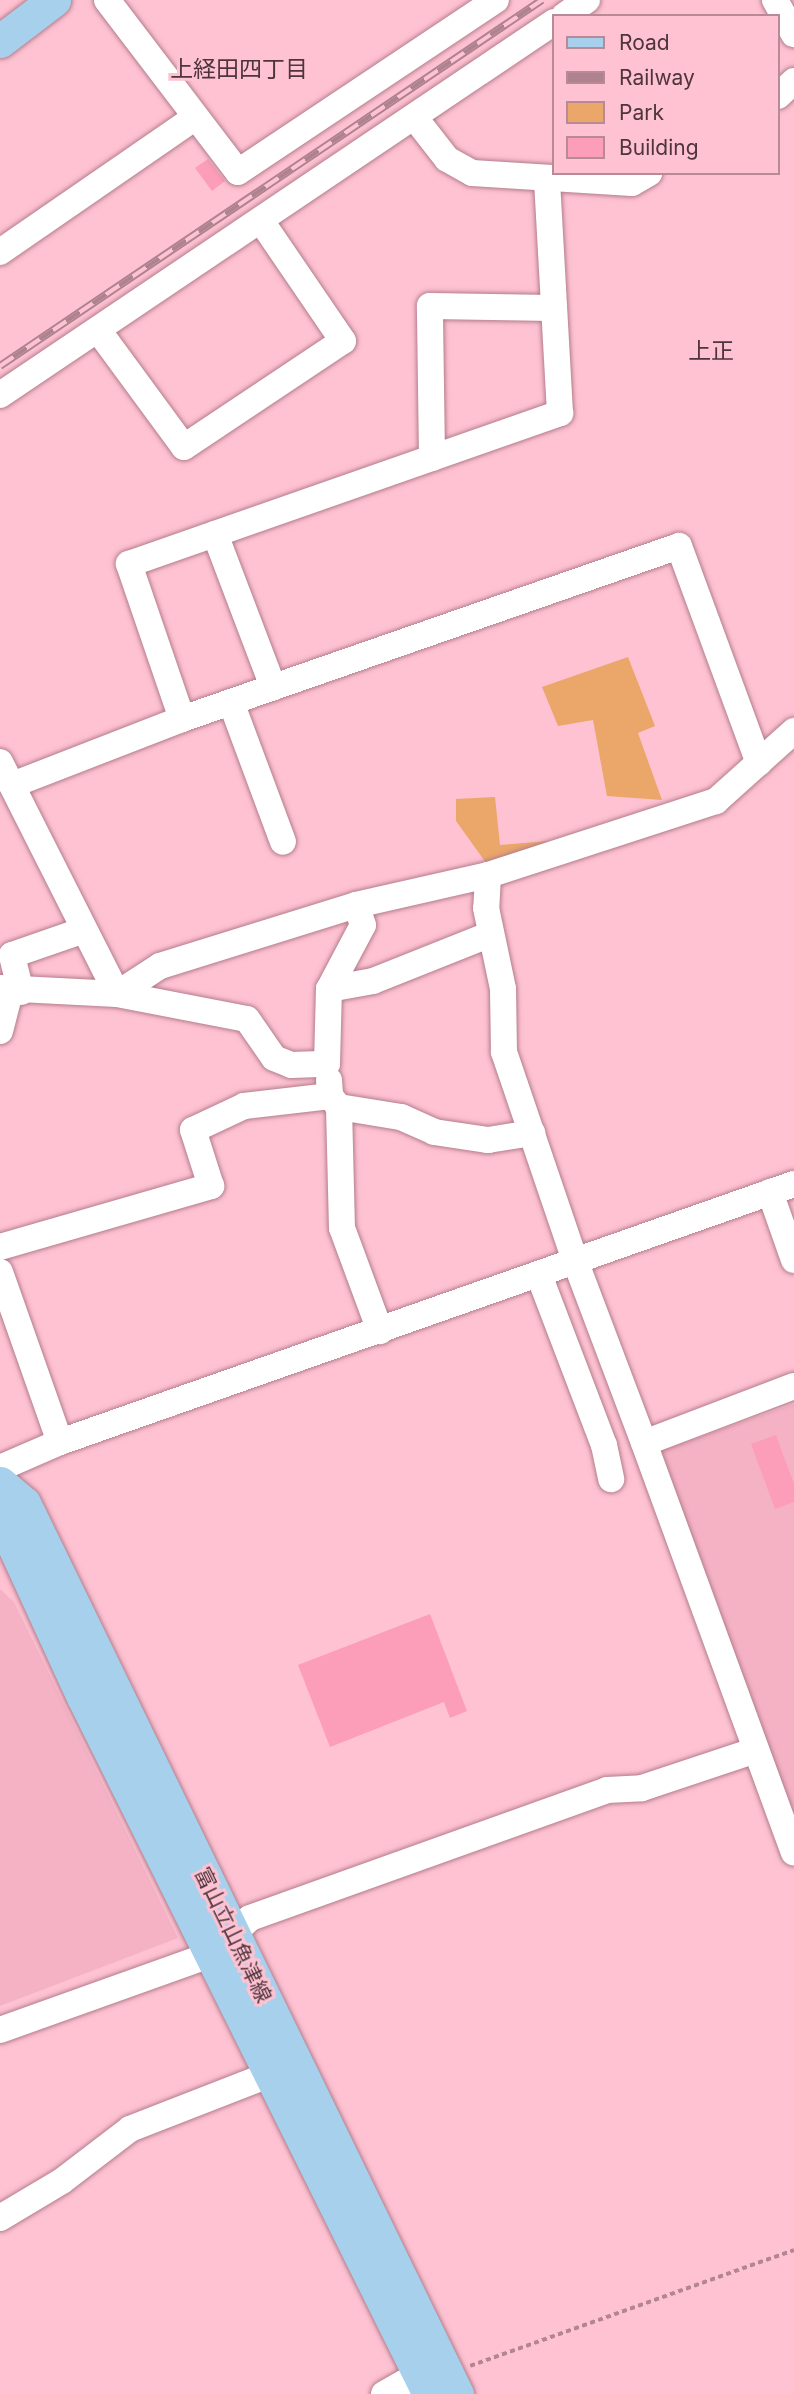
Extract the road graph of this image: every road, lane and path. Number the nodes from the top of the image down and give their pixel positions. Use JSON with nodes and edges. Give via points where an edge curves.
{"nodes":[{"id":1,"x":54,"y":0,"type":"edge"},
{"id":2,"x":107,"y":0,"type":"edge"},
{"id":3,"x":496,"y":0,"type":"edge"},
{"id":4,"x":587,"y":0,"type":"edge"},
{"id":5,"x":777,"y":1,"type":"edge"},
{"id":6,"x":567,"y":14,"type":"edge"},
{"id":7,"x":552,"y":23,"type":"edge"},
{"id":8,"x":794,"y":34,"type":"edge"},
{"id":9,"x":0,"y":41,"type":"edge"},
{"id":10,"x":794,"y":81,"type":"edge"},
{"id":11,"x":780,"y":94,"type":"edge"},
{"id":12,"x":194,"y":118,"type":"junction"},
{"id":13,"x":415,"y":118,"type":"junction"},
{"id":14,"x":646,"y":175,"type":"edge"},
{"id":15,"x":547,"y":180,"type":"junction"},
{"id":16,"x":261,"y":221,"type":"junction"},
{"id":17,"x":0,"y":252,"type":"edge"},
{"id":18,"x":554,"y":308,"type":"junction"},
{"id":19,"x":98,"y":330,"type":"junction"},
{"id":20,"x":0,"y":396,"type":"edge"},
{"id":21,"x":432,"y":458,"type":"junction"},
{"id":22,"x":215,"y":534,"type":"junction"},
{"id":23,"x":273,"y":687,"type":"junction"},
{"id":24,"x":231,"y":702,"type":"junction"},
{"id":25,"x":182,"y":719,"type":"junction"},
{"id":26,"x":794,"y":731,"type":"edge"},
{"id":27,"x":759,"y":763,"type":"junction"},
{"id":28,"x":6,"y":774,"type":"edge"},
{"id":29,"x":283,"y":842,"type":"dead end"},
{"id":30,"x":488,"y":875,"type":"junction"},
{"id":31,"x":356,"y":905,"type":"junction"},
{"id":32,"x":84,"y":930,"type":"junction"},
{"id":33,"x":491,"y":934,"type":"junction"},
{"id":34,"x":329,"y":989,"type":"junction"},
{"id":35,"x":10,"y":991,"type":"edge"},
{"id":36,"x":117,"y":994,"type":"junction"},
{"id":37,"x":0,"y":1031,"type":"edge"},
{"id":38,"x":327,"y":1064,"type":"junction"},
{"id":39,"x":334,"y":1101,"type":"junction"},
{"id":40,"x":532,"y":1133,"type":"junction"},
{"id":41,"x":782,"y":1188,"type":"edge"},
{"id":42,"x":0,"y":1247,"type":"edge"},
{"id":43,"x":794,"y":1260,"type":"edge"},
{"id":44,"x":576,"y":1263,"type":"junction"},
{"id":45,"x":0,"y":1272,"type":"edge"},
{"id":46,"x":539,"y":1275,"type":"junction"},
{"id":47,"x":380,"y":1331,"type":"junction"},
{"id":48,"x":794,"y":1386,"type":"edge"},
{"id":49,"x":60,"y":1442,"type":"junction"},
{"id":50,"x":644,"y":1443,"type":"junction"},
{"id":51,"x":0,"y":1468,"type":"edge"},
{"id":52,"x":611,"y":1479,"type":"dead end"},
{"id":53,"x":0,"y":1483,"type":"edge"},
{"id":54,"x":0,"y":1516,"type":"edge"},
{"id":55,"x":756,"y":1750,"type":"junction"},
{"id":56,"x":794,"y":1852,"type":"edge"},
{"id":57,"x":222,"y":1944,"type":"junction"},
{"id":58,"x":0,"y":2030,"type":"edge"},
{"id":59,"x":271,"y":2074,"type":"junction"},
{"id":60,"x":0,"y":2218,"type":"edge"},
{"id":61,"x":794,"y":2249,"type":"edge"},
{"id":62,"x":438,"y":2384,"type":"edge"},
{"id":63,"x":384,"y":2394,"type":"edge"}],
"edges":[{"from":1,"to":9,"type":"main road"},
{"from":2,"to":12,"type":"street"},
{"from":3,"to":12,"type":"street","via":[[238,172]]},
{"from":4,"to":6,"type":"street"},
{"from":5,"to":8,"type":"street"},
{"from":7,"to":13,"type":"street"},
{"from":10,"to":11,"type":"street"},
{"from":12,"to":17,"type":"street"},
{"from":13,"to":15,"type":"street","via":[[447,159],[472,173]]},
{"from":13,"to":16,"type":"street"},
{"from":14,"to":15,"type":"street","via":[[632,183]]},
{"from":15,"to":18,"type":"street"},
{"from":16,"to":19,"type":"street"},
{"from":16,"to":19,"type":"street","via":[[343,341],[195,440],[184,447]]},
{"from":18,"to":21,"type":"street","via":[[560,414]]},
{"from":18,"to":21,"type":"street","via":[[430,306]]},
{"from":19,"to":20,"type":"street"},
{"from":21,"to":22,"type":"street"},
{"from":22,"to":23,"type":"street"},
{"from":22,"to":25,"type":"street","via":[[129,564]]},
{"from":23,"to":24,"type":"street"},
{"from":23,"to":27,"type":"street","via":[[679,545]]},
{"from":24,"to":25,"type":"street"},
{"from":24,"to":29,"type":"street"},
{"from":25,"to":28,"type":"street"},
{"from":26,"to":27,"type":"street"},
{"from":27,"to":30,"type":"street","via":[[716,802]]},
{"from":28,"to":32,"type":"street"},
{"from":30,"to":31,"type":"street"},
{"from":30,"to":33,"type":"street","via":[[486,908]]},
{"from":31,"to":34,"type":"street","via":[[363,925]]},
{"from":31,"to":36,"type":"street","via":[[160,966]]},
{"from":32,"to":35,"type":"street","via":[[12,955]]},
{"from":32,"to":36,"type":"street"},
{"from":33,"to":34,"type":"street","via":[[373,981]]},
{"from":33,"to":40,"type":"street","via":[[503,989],[504,1052]]},
{"from":34,"to":38,"type":"street"},
{"from":35,"to":36,"type":"street"},
{"from":35,"to":37,"type":"street"},
{"from":36,"to":38,"type":"street","via":[[247,1019],[274,1058],[291,1065]]},
{"from":38,"to":39,"type":"street"},
{"from":39,"to":40,"type":"street","via":[[401,1117],[434,1132],[488,1140]]},
{"from":39,"to":42,"type":"street","via":[[244,1106],[193,1130],[211,1186]]},
{"from":39,"to":47,"type":"street","via":[[342,1228]]},
{"from":40,"to":44,"type":"street"},
{"from":41,"to":43,"type":"street"},
{"from":41,"to":44,"type":"street"},
{"from":44,"to":46,"type":"street"},
{"from":44,"to":50,"type":"street"},
{"from":45,"to":49,"type":"street"},
{"from":46,"to":47,"type":"street"},
{"from":46,"to":52,"type":"street","via":[[604,1445]]},
{"from":47,"to":49,"type":"street"},
{"from":48,"to":50,"type":"street"},
{"from":49,"to":51,"type":"street"},
{"from":50,"to":55,"type":"street"},
{"from":53,"to":57,"type":"main road","name":"富山立山魚津線","via":[[23,1503]]},
{"from":54,"to":57,"type":"main road","name":"富山立山魚津線","via":[[83,1697]]},
{"from":55,"to":56,"type":"street"},
{"from":55,"to":57,"type":"street","via":[[642,1788],[607,1790],[250,1918]]},
{"from":57,"to":58,"type":"street"},
{"from":57,"to":59,"type":"main road","name":"富山立山魚津線"},
{"from":57,"to":62,"type":"main road","name":"富山立山魚津線"},
{"from":59,"to":60,"type":"street","via":[[130,2129],[62,2181]]},
{"from":59,"to":62,"type":"main road","name":"富山立山魚津線"},
{"from":61,"to":62,"type":"path"},
{"from":62,"to":63,"type":"street"}]}
